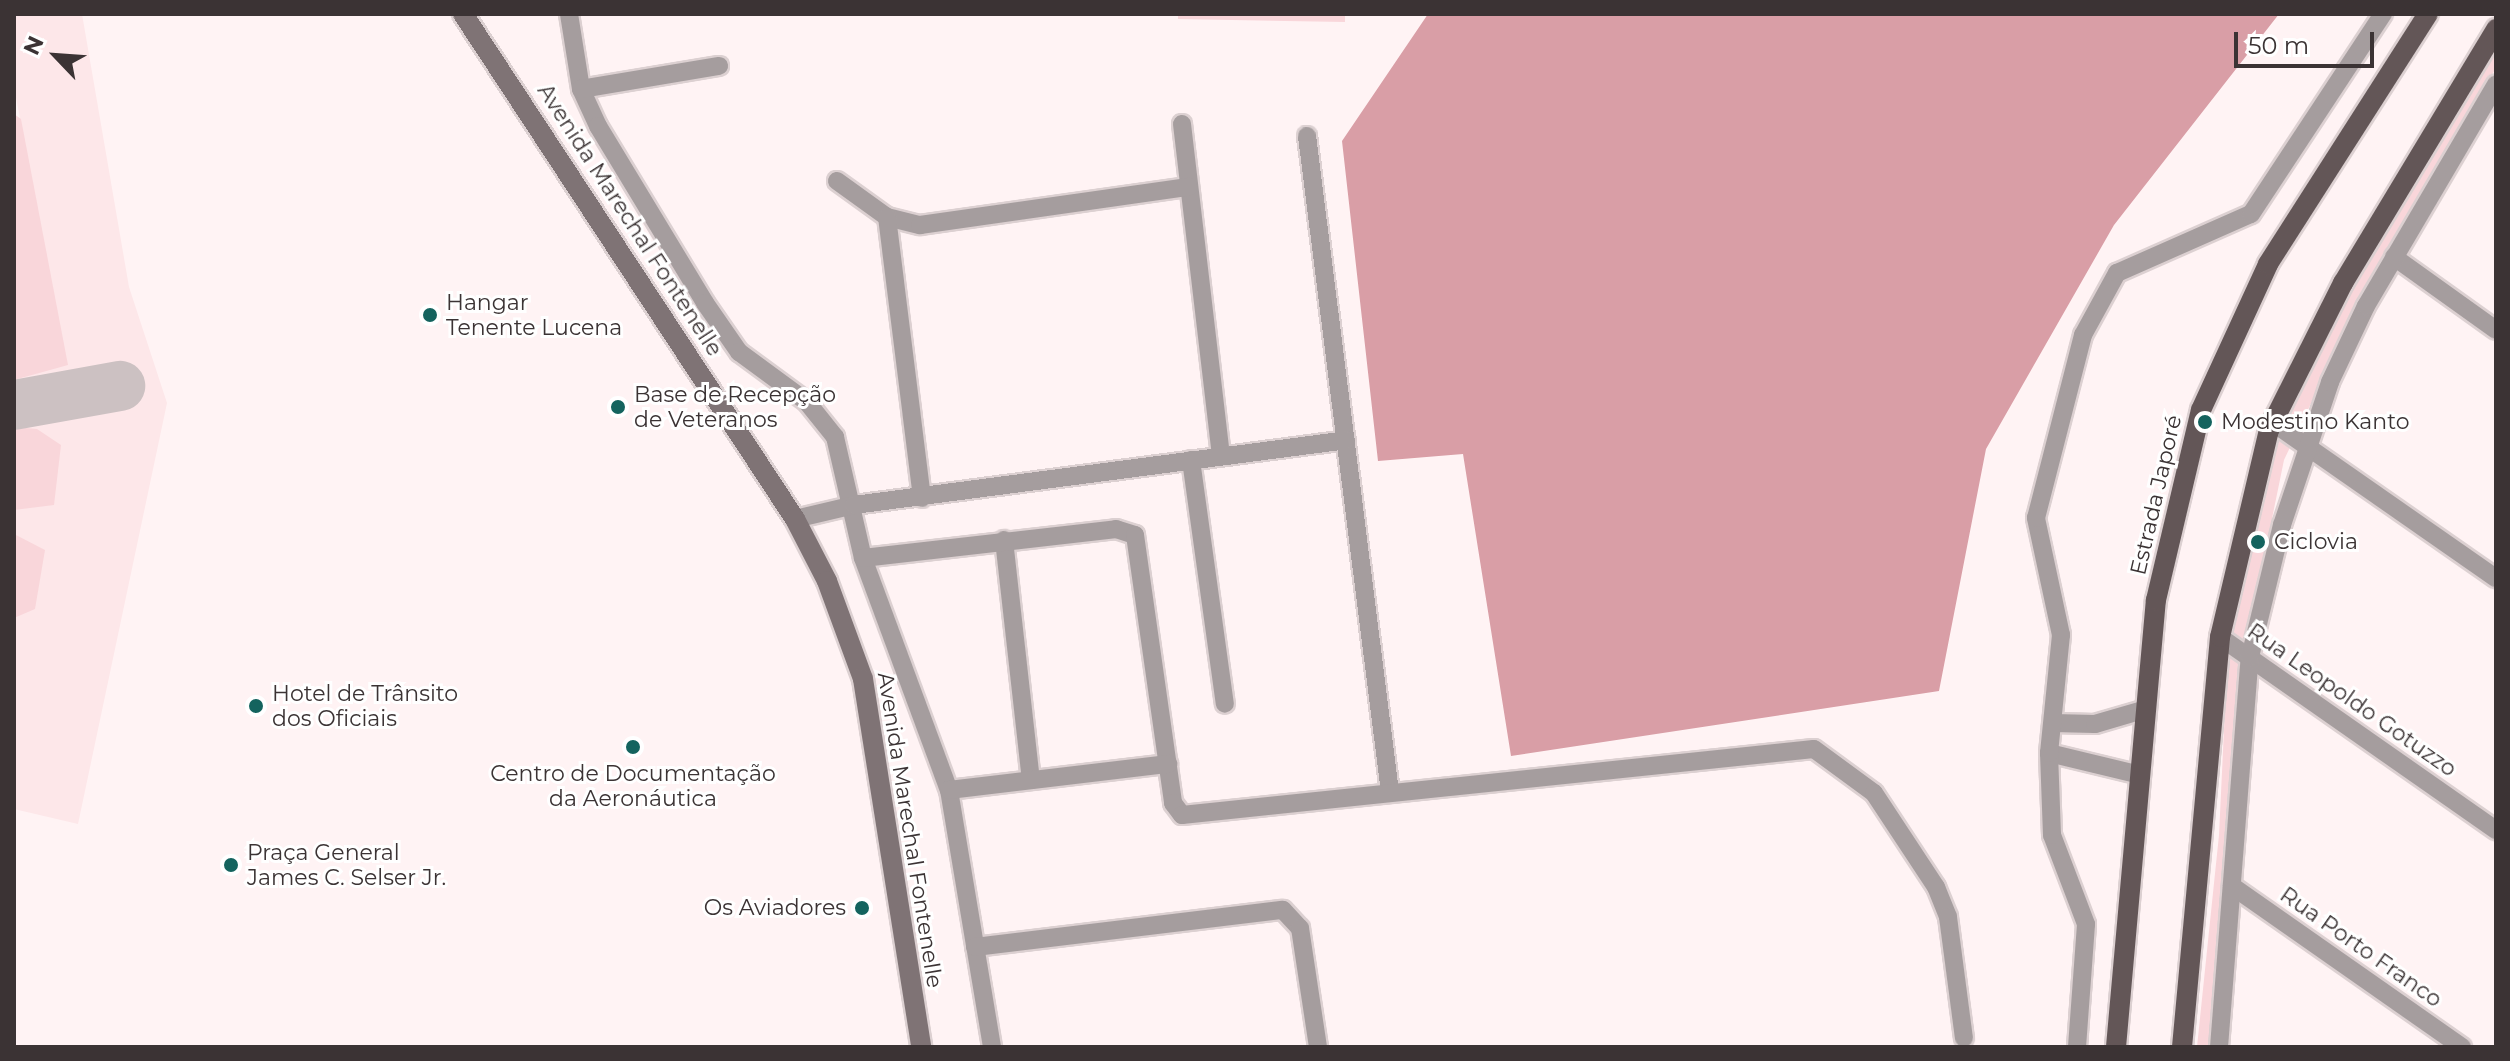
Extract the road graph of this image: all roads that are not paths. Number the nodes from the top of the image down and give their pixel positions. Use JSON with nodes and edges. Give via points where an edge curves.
{"nodes":[{"id":1,"x":463,"y":14,"type":"edge"},
{"id":2,"x":569,"y":14,"type":"edge"},
{"id":3,"x":2383,"y":14,"type":"edge"},
{"id":4,"x":2428,"y":14,"type":"edge"},
{"id":5,"x":2496,"y":29,"type":"edge"},
{"id":6,"x":719,"y":66,"type":"dead end"},
{"id":7,"x":2496,"y":84,"type":"edge"},
{"id":8,"x":581,"y":89,"type":"junction"},
{"id":9,"x":1182,"y":124,"type":"dead end"},
{"id":10,"x":1307,"y":136,"type":"dead end"},
{"id":11,"x":837,"y":181,"type":"dead end"},
{"id":12,"x":1188,"y":187,"type":"junction"},
{"id":13,"x":887,"y":217,"type":"junction"},
{"id":14,"x":2394,"y":257,"type":"junction"},
{"id":15,"x":2496,"y":330,"type":"edge"},
{"id":16,"x":2272,"y":422,"type":"junction"},
{"id":17,"x":1346,"y":440,"type":"junction"},
{"id":18,"x":2307,"y":443,"type":"junction"},
{"id":19,"x":1221,"y":454,"type":"junction"},
{"id":20,"x":1191,"y":460,"type":"junction"},
{"id":21,"x":922,"y":498,"type":"junction"},
{"id":22,"x":854,"y":505,"type":"junction"},
{"id":23,"x":795,"y":519,"type":"junction"},
{"id":24,"x":1004,"y":540,"type":"junction"},
{"id":25,"x":863,"y":558,"type":"junction"},
{"id":26,"x":2496,"y":578,"type":"edge"},
{"id":27,"x":2220,"y":637,"type":"junction"},
{"id":28,"x":2250,"y":657,"type":"junction"},
{"id":29,"x":1225,"y":704,"type":"dead end"},
{"id":30,"x":2146,"y":709,"type":"junction"},
{"id":31,"x":2053,"y":723,"type":"junction"},
{"id":32,"x":2049,"y":753,"type":"junction"},
{"id":33,"x":1168,"y":764,"type":"junction"},
{"id":34,"x":2140,"y":775,"type":"junction"},
{"id":35,"x":1031,"y":779,"type":"junction"},
{"id":36,"x":949,"y":790,"type":"junction"},
{"id":37,"x":1390,"y":792,"type":"junction"},
{"id":38,"x":2496,"y":830,"type":"edge"},
{"id":39,"x":2232,"y":886,"type":"junction"},
{"id":40,"x":975,"y":947,"type":"junction"},
{"id":41,"x":1964,"y":1038,"type":"dead end"},
{"id":42,"x":921,"y":1047,"type":"edge"},
{"id":43,"x":992,"y":1047,"type":"edge"},
{"id":44,"x":1318,"y":1047,"type":"edge"},
{"id":45,"x":2077,"y":1047,"type":"edge"},
{"id":46,"x":2116,"y":1047,"type":"edge"},
{"id":47,"x":2182,"y":1047,"type":"edge"},
{"id":48,"x":2219,"y":1047,"type":"edge"},
{"id":49,"x":2462,"y":1047,"type":"edge"}],
"edges":[{"from":1,"to":23,"type":"main road","name":"Avenida Marechal Fontenelle"},
{"from":2,"to":8,"type":"street"},
{"from":3,"to":31,"type":"street","via":[[2251,214],[2141,257],[2117,273],[2098,302],[2038,493],[2038,539],[2061,635]]},
{"from":4,"to":30,"type":"main road","name":"Estrada Japoré","via":[[2268,264],[2220,362],[2180,486],[2156,600]]},
{"from":5,"to":16,"type":"main road","via":[[2343,283]]},
{"from":6,"to":8,"type":"street"},
{"from":7,"to":14,"type":"street"},
{"from":8,"to":22,"type":"street","via":[[739,352],[807,402],[835,437]]},
{"from":9,"to":12,"type":"street"},
{"from":10,"to":17,"type":"street"},
{"from":11,"to":13,"type":"street"},
{"from":12,"to":13,"type":"street","via":[[920,225]]},
{"from":12,"to":19,"type":"street"},
{"from":13,"to":21,"type":"street"},
{"from":14,"to":15,"type":"street"},
{"from":14,"to":18,"type":"street"},
{"from":16,"to":18,"type":"street"},
{"from":16,"to":27,"type":"main road"},
{"from":17,"to":19,"type":"street"},
{"from":17,"to":37,"type":"street"},
{"from":18,"to":26,"type":"street"},
{"from":18,"to":28,"type":"street"},
{"from":19,"to":20,"type":"street"},
{"from":20,"to":21,"type":"street"},
{"from":20,"to":29,"type":"street"},
{"from":21,"to":22,"type":"street"},
{"from":22,"to":23,"type":"street"},
{"from":22,"to":25,"type":"street"},
{"from":23,"to":42,"type":"main road","name":"Avenida Marechal Fontenelle","via":[[863,679]]},
{"from":24,"to":25,"type":"street"},
{"from":24,"to":33,"type":"street","via":[[1116,529],[1135,535]]},
{"from":24,"to":35,"type":"street"},
{"from":25,"to":36,"type":"street"},
{"from":27,"to":28,"type":"street","name":"Rua Leopoldo Gotuzzo"},
{"from":27,"to":47,"type":"main road"},
{"from":28,"to":38,"type":"street","name":"Rua Leopoldo Gotuzzo"},
{"from":28,"to":39,"type":"street"},
{"from":30,"to":31,"type":"street","via":[[2095,724]]},
{"from":30,"to":34,"type":"main road","name":"Estrada Japoré"},
{"from":31,"to":32,"type":"street"},
{"from":32,"to":34,"type":"street"},
{"from":32,"to":45,"type":"street","via":[[2052,835],[2086,924]]},
{"from":33,"to":35,"type":"street"},
{"from":33,"to":37,"type":"street","via":[[1173,803],[1191,817]]},
{"from":34,"to":46,"type":"main road","name":"Estrada Japoré"},
{"from":35,"to":36,"type":"street"},
{"from":36,"to":40,"type":"street"},
{"from":37,"to":41,"type":"street","via":[[1814,749],[1874,793],[1936,887],[1948,917]]},
{"from":39,"to":48,"type":"street"},
{"from":39,"to":49,"type":"street","name":"Rua Porto Franco"},
{"from":40,"to":43,"type":"street"},
{"from":40,"to":44,"type":"street","via":[[1283,910],[1300,928]]}]}
